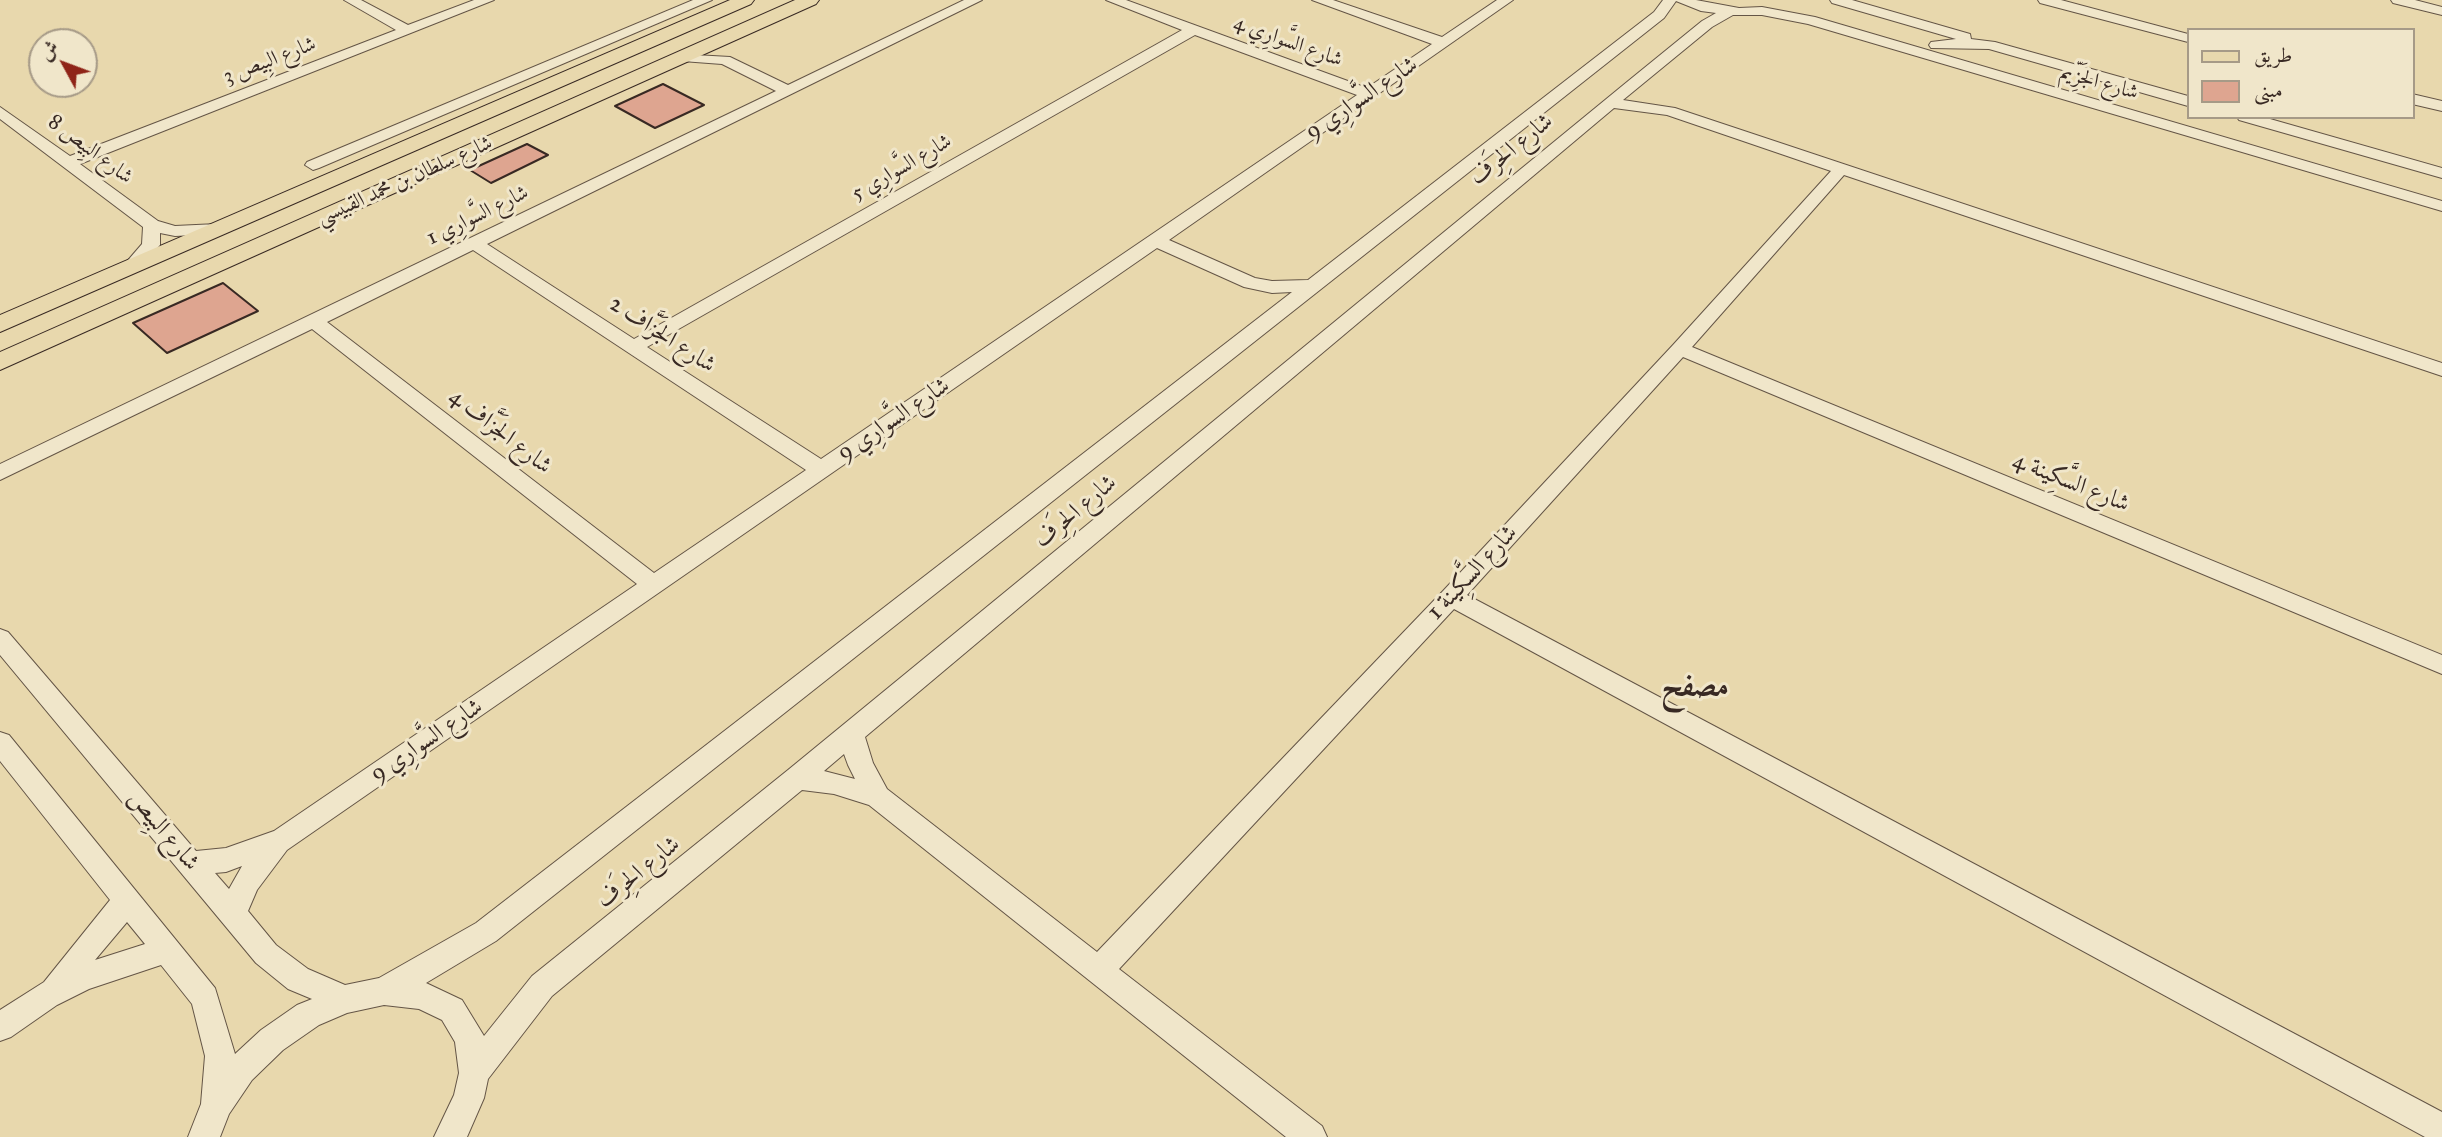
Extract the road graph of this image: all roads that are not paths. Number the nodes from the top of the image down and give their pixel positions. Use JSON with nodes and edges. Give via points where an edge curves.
{"nodes":[{"id":1,"x":351,"y":0,"type":"edge"},
{"id":2,"x":487,"y":0,"type":"edge"},
{"id":3,"x":705,"y":0,"type":"edge"},
{"id":4,"x":745,"y":0,"type":"edge"},
{"id":5,"x":810,"y":0,"type":"edge"},
{"id":6,"x":975,"y":0,"type":"edge"},
{"id":7,"x":1113,"y":0,"type":"edge"},
{"id":8,"x":1319,"y":0,"type":"edge"},
{"id":9,"x":1506,"y":0,"type":"edge"},
{"id":10,"x":1670,"y":0,"type":"edge"},
{"id":11,"x":1683,"y":0,"type":"edge"},
{"id":12,"x":1772,"y":0,"type":"edge"},
{"id":13,"x":1838,"y":0,"type":"edge"},
{"id":14,"x":2045,"y":0,"type":"edge"},
{"id":15,"x":2398,"y":0,"type":"edge"},
{"id":16,"x":1799,"y":1,"type":"edge"},
{"id":17,"x":2442,"y":10,"type":"edge"},
{"id":18,"x":1736,"y":11,"type":"junction"},
{"id":19,"x":1193,"y":30,"type":"junction"},
{"id":20,"x":408,"y":31,"type":"junction"},
{"id":21,"x":2186,"y":37,"type":"edge"},
{"id":22,"x":1947,"y":41,"type":"junction"},
{"id":23,"x":1444,"y":43,"type":"junction"},
{"id":24,"x":722,"y":50,"type":"junction"},
{"id":25,"x":1632,"y":85,"type":"junction"},
{"id":26,"x":788,"y":91,"type":"junction"},
{"id":27,"x":1369,"y":94,"type":"junction"},
{"id":28,"x":2414,"y":99,"type":"edge"},
{"id":29,"x":2186,"y":100,"type":"edge"},
{"id":30,"x":1611,"y":103,"type":"junction"},
{"id":31,"x":2442,"y":106,"type":"edge"},
{"id":32,"x":0,"y":111,"type":"edge"},
{"id":33,"x":1669,"y":111,"type":"junction"},
{"id":34,"x":2186,"y":115,"type":"edge"},
{"id":35,"x":2199,"y":119,"type":"edge"},
{"id":36,"x":2252,"y":119,"type":"edge"},
{"id":37,"x":69,"y":162,"type":"junction"},
{"id":38,"x":2404,"y":162,"type":"junction"},
{"id":39,"x":2345,"y":164,"type":"junction"},
{"id":40,"x":313,"y":165,"type":"dead end"},
{"id":41,"x":1841,"y":169,"type":"junction"},
{"id":42,"x":2442,"y":173,"type":"edge"},
{"id":43,"x":2442,"y":192,"type":"edge"},
{"id":44,"x":2442,"y":206,"type":"edge"},
{"id":45,"x":152,"y":225,"type":"junction"},
{"id":46,"x":216,"y":229,"type":"junction"},
{"id":47,"x":1155,"y":241,"type":"junction"},
{"id":48,"x":474,"y":243,"type":"junction"},
{"id":49,"x":132,"y":266,"type":"junction"},
{"id":50,"x":1250,"y":283,"type":"junction"},
{"id":51,"x":1313,"y":285,"type":"junction"},
{"id":52,"x":1269,"y":320,"type":"junction"},
{"id":53,"x":314,"y":321,"type":"junction"},
{"id":54,"x":0,"y":324,"type":"edge"},
{"id":55,"x":635,"y":346,"type":"junction"},
{"id":56,"x":1680,"y":349,"type":"junction"},
{"id":57,"x":0,"y":362,"type":"edge"},
{"id":58,"x":2442,"y":370,"type":"edge"},
{"id":59,"x":822,"y":470,"type":"junction"},
{"id":60,"x":0,"y":473,"type":"edge"},
{"id":61,"x":654,"y":584,"type":"junction"},
{"id":62,"x":1451,"y":597,"type":"junction"},
{"id":63,"x":0,"y":638,"type":"edge"},
{"id":64,"x":2442,"y":665,"type":"edge"},
{"id":65,"x":850,"y":734,"type":"junction"},
{"id":66,"x":0,"y":742,"type":"edge"},
{"id":67,"x":797,"y":778,"type":"junction"},
{"id":68,"x":878,"y":797,"type":"junction"},
{"id":69,"x":282,"y":840,"type":"junction"},
{"id":70,"x":191,"y":863,"type":"junction"},
{"id":71,"x":128,"y":899,"type":"junction"},
{"id":72,"x":233,"y":913,"type":"junction"},
{"id":73,"x":168,"y":950,"type":"junction"},
{"id":74,"x":1098,"y":971,"type":"junction"},
{"id":75,"x":384,"y":991,"type":"junction"},
{"id":76,"x":47,"y":995,"type":"junction"},
{"id":77,"x":345,"y":999,"type":"junction"},
{"id":78,"x":0,"y":1027,"type":"edge"},
{"id":79,"x":474,"y":1073,"type":"junction"},
{"id":80,"x":217,"y":1104,"type":"junction"},
{"id":81,"x":2442,"y":1129,"type":"edge"},
{"id":82,"x":456,"y":1133,"type":"edge"},
{"id":83,"x":204,"y":1137,"type":"edge"},
{"id":84,"x":1311,"y":1137,"type":"edge"}],
"edges":[{"from":1,"to":20,"type":"street"},
{"from":2,"to":20,"type":"street","name":"شارع البِيص 3"},
{"from":3,"to":40,"type":"street"},
{"from":4,"to":46,"type":"main road","name":"شارع سلطان بن محمد القبيسي"},
{"from":5,"to":24,"type":"main road","name":"شارع سلطان بن محمد القبيسي"},
{"from":6,"to":26,"type":"street","name":"شارع السَّوارِي 1"},
{"from":7,"to":19,"type":"street","name":"شارع السَّوارِي 4"},
{"from":8,"to":23,"type":"street"},
{"from":9,"to":23,"type":"street","name":"شارع السَّوارِي 9"},
{"from":10,"to":51,"type":"street","name":"شارع الحِرَف","via":[[1648,23]]},
{"from":11,"to":18,"type":"street","name":"شارع الجَزِّيم"},
{"from":12,"to":18,"type":"street","name":"شارع الحِرَف"},
{"from":13,"to":22,"type":"street"},
{"from":14,"to":21,"type":"street"},
{"from":15,"to":17,"type":"street"},
{"from":16,"to":22,"type":"street","name":"شارع الجَزِّيم"},
{"from":18,"to":25,"type":"street","name":"شارع الحِرَف","via":[[1707,24]]},
{"from":18,"to":44,"type":"street","name":"شارع الجَزِّيم","via":[[1810,20]]},
{"from":19,"to":27,"type":"street","name":"شارع السَّوارِي 4"},
{"from":19,"to":55,"type":"street","name":"شارع السَّوارِي 5"},
{"from":20,"to":37,"type":"street","name":"شارع البِيص 3"},
{"from":22,"to":29,"type":"street","via":[[1990,45]]},
{"from":22,"to":34,"type":"street","name":"شارع الجَزِّيم"},
{"from":23,"to":27,"type":"street","name":"شارع السَّوارِي 9"},
{"from":24,"to":26,"type":"street"},
{"from":24,"to":57,"type":"main road","name":"شارع سلطان بن محمد القبيسي","via":[[681,57]]},
{"from":25,"to":30,"type":"street","name":"شارع الحِرَف"},
{"from":25,"to":33,"type":"street"},
{"from":26,"to":48,"type":"street","name":"شارع السَّوارِي 1"},
{"from":27,"to":47,"type":"street","name":"شارع السَّوارِي 9"},
{"from":28,"to":31,"type":"street"},
{"from":30,"to":33,"type":"street"},
{"from":30,"to":65,"type":"street","name":"شارع الحِرَف"},
{"from":32,"to":37,"type":"street","name":"شارع البِيص 8"},
{"from":33,"to":41,"type":"street"},
{"from":35,"to":39,"type":"street","name":"شارع الجَزِّيم"},
{"from":36,"to":38,"type":"street"},
{"from":37,"to":45,"type":"street","name":"شارع البِيص 8"},
{"from":38,"to":39,"type":"street"},
{"from":38,"to":42,"type":"street"},
{"from":39,"to":43,"type":"street","name":"شارع الجَزِّيم"},
{"from":41,"to":56,"type":"street","name":"شارع السَّكِينة 1"},
{"from":41,"to":58,"type":"street"},
{"from":45,"to":46,"type":"street","name":"شارع البِيص 8","via":[[175,231]]},
{"from":45,"to":49,"type":"street","via":[[151,245]]},
{"from":46,"to":49,"type":"main road","name":"شارع سلطان بن محمد القبيسي"},
{"from":47,"to":50,"type":"street"},
{"from":47,"to":59,"type":"street","name":"شارع السَّوارِي 9"},
{"from":48,"to":53,"type":"street","name":"شارع السَّوارِي 1"},
{"from":48,"to":55,"type":"street","name":"شارع الجَزَّاف 2"},
{"from":49,"to":54,"type":"main road","name":"شارع سلطان بن محمد القبيسي"},
{"from":50,"to":51,"type":"street"},
{"from":50,"to":52,"type":"street"},
{"from":51,"to":52,"type":"street","name":"شارع الحِرَف"},
{"from":52,"to":75,"type":"street","name":"شارع الحِرَف","via":[[486,932]]},
{"from":53,"to":60,"type":"street","name":"شارع السَّوارِي 1"},
{"from":53,"to":61,"type":"street","name":"شارع الجَزَّاف 4"},
{"from":55,"to":59,"type":"street","name":"شارع الجَزَّاف 2"},
{"from":56,"to":62,"type":"street","name":"شارع السَّكِينة 1"},
{"from":56,"to":64,"type":"street","name":"شارع السَّكِينة 4"},
{"from":59,"to":61,"type":"street","name":"شارع السَّوارِي 9"},
{"from":61,"to":69,"type":"street","name":"شارع السَّوارِي 9"},
{"from":62,"to":74,"type":"street","name":"شارع السَّكِينة 1"},
{"from":62,"to":81,"type":"street"},
{"from":63,"to":70,"type":"street","name":"شارع البِيص"},
{"from":65,"to":67,"type":"street","name":"شارع الحِرَف"},
{"from":65,"to":68,"type":"street"},
{"from":66,"to":71,"type":"street"},
{"from":67,"to":68,"type":"street","via":[[834,783]]},
{"from":67,"to":79,"type":"street","name":"شارع الحِرَف","via":[[542,986]]},
{"from":68,"to":74,"type":"street"},
{"from":69,"to":70,"type":"street","name":"شارع السَّوارِي 9","via":[[226,860]]},
{"from":69,"to":72,"type":"street","name":"شارع السَّوارِي 9","via":[[246,882]]},
{"from":70,"to":72,"type":"street","name":"شارع البِيص"},
{"from":71,"to":73,"type":"street"},
{"from":71,"to":76,"type":"street"},
{"from":72,"to":77,"type":"street","name":"شارع البِيص","via":[[266,954],[298,979]]},
{"from":73,"to":76,"type":"street","via":[[119,964]]},
{"from":73,"to":80,"type":"street","via":[[205,998],[220,1056]]},
{"from":74,"to":84,"type":"street"},
{"from":75,"to":77,"type":"street"},
{"from":75,"to":79,"type":"street","via":[[422,995],[452,1010],[470,1038]]},
{"from":76,"to":78,"type":"street"},
{"from":77,"to":80,"type":"street","via":[[308,1015],[272,1040],[242,1069]]},
{"from":79,"to":82,"type":"street"},
{"from":80,"to":83,"type":"street"}]}
